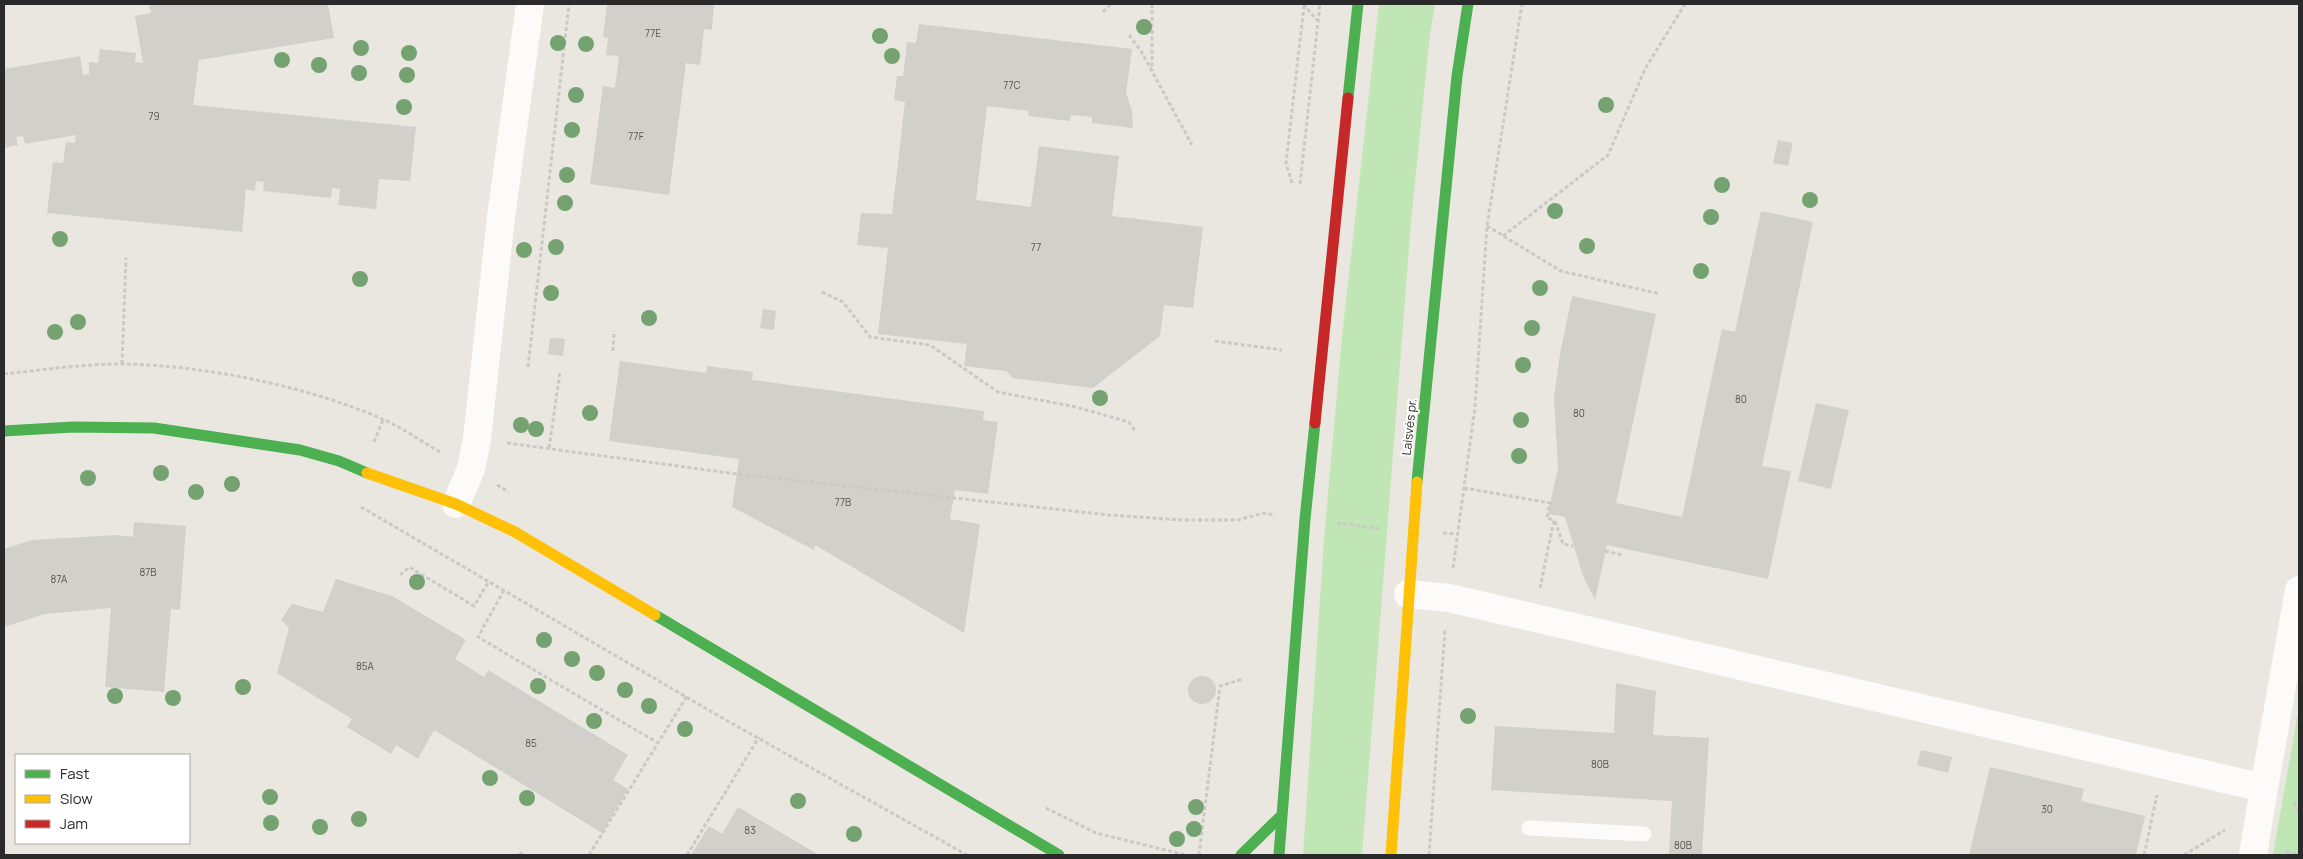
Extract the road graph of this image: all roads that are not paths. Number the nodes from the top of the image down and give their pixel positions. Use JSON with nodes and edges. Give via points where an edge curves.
{"nodes":[{"id":1,"x":530,"y":4,"type":"edge"},
{"id":2,"x":1358,"y":4,"type":"edge"},
{"id":3,"x":1468,"y":4,"type":"edge"},
{"id":4,"x":4,"y":431,"type":"edge"},
{"id":5,"x":456,"y":504,"type":"junction"},
{"id":6,"x":2299,"y":590,"type":"edge"},
{"id":7,"x":1408,"y":594,"type":"junction"},
{"id":8,"x":2264,"y":788,"type":"junction"},
{"id":9,"x":1282,"y":815,"type":"junction"},
{"id":10,"x":1529,"y":828,"type":"dead end"},
{"id":11,"x":1644,"y":834,"type":"dead end"},
{"id":12,"x":1059,"y":855,"type":"edge"},
{"id":13,"x":1241,"y":855,"type":"edge"},
{"id":14,"x":1279,"y":855,"type":"edge"},
{"id":15,"x":1392,"y":855,"type":"edge"},
{"id":16,"x":2253,"y":855,"type":"edge"}],
"edges":[{"from":1,"to":5,"type":"street","via":[[501,216],[477,439],[471,469]]},
{"from":2,"to":9,"type":"main road","via":[[1305,519]]},
{"from":3,"to":7,"type":"main road","name":"Laisvės pr.","via":[[1456,86]]},
{"from":4,"to":5,"type":"main road","via":[[73,427],[154,428],[238,439],[331,459]]},
{"from":5,"to":12,"type":"main road","via":[[515,532]]},
{"from":6,"to":8,"type":"street"},
{"from":7,"to":8,"type":"street","via":[[1449,598]]},
{"from":7,"to":15,"type":"main road","name":"Laisvės pr."},
{"from":8,"to":16,"type":"street"},
{"from":9,"to":13,"type":"main road"},
{"from":9,"to":14,"type":"main road"},
{"from":10,"to":11,"type":"lane"}]}
